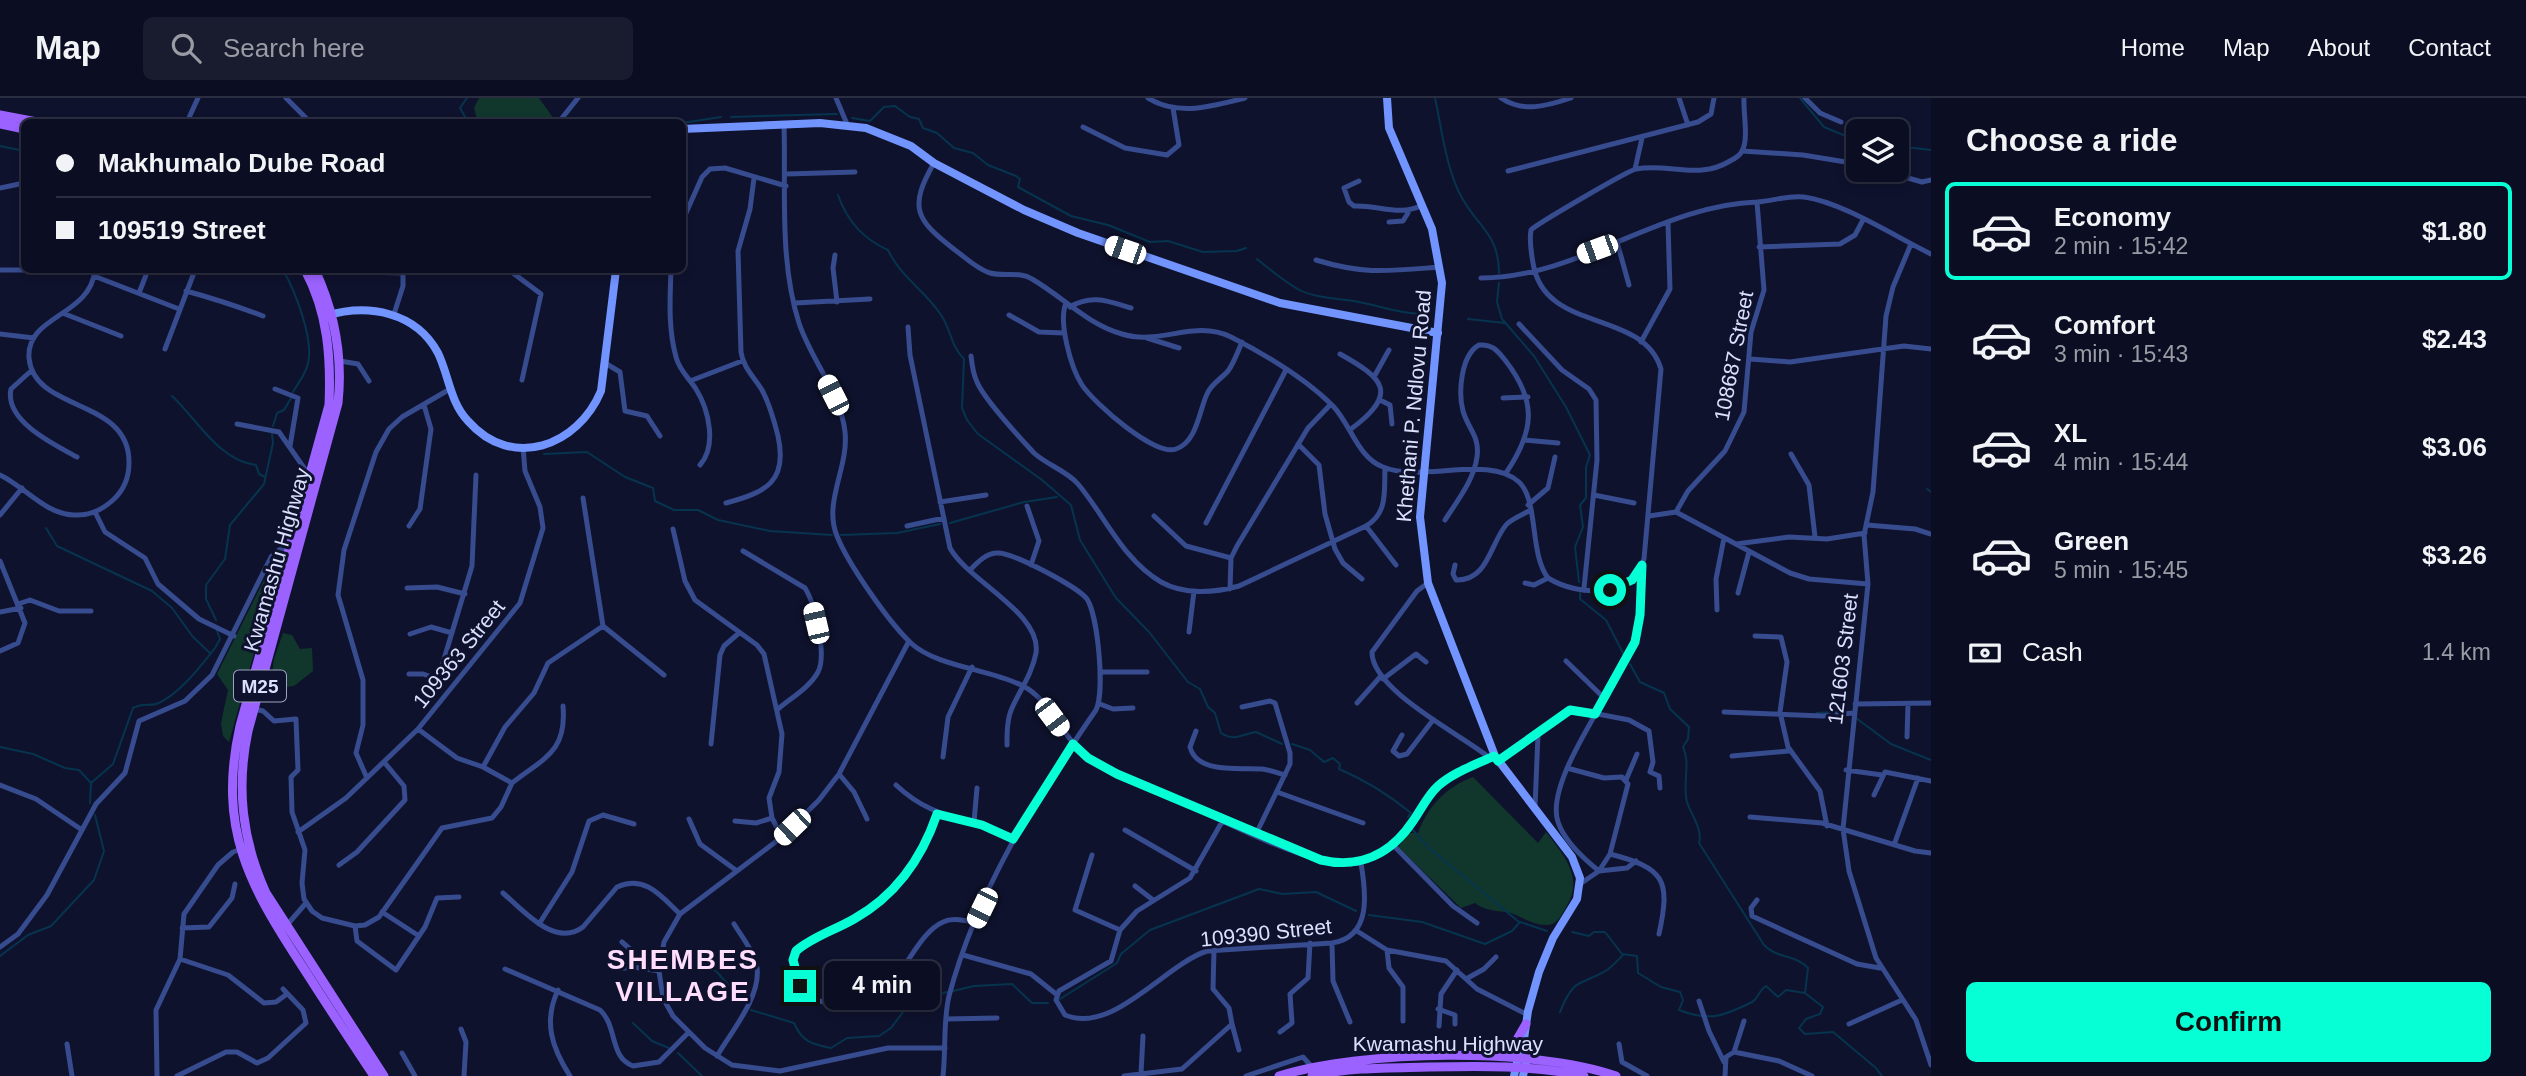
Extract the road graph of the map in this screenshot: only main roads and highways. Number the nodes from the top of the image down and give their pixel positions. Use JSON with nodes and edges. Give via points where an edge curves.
{"nodes":[{"id":1,"x":0,"y":115,"type":"edge"},
{"id":2,"x":21,"y":119,"type":"edge"},
{"id":3,"x":0,"y":124,"type":"edge"},
{"id":4,"x":21,"y":128,"type":"edge"},
{"id":5,"x":306,"y":273,"type":"edge"},
{"id":6,"x":316,"y":273,"type":"edge"},
{"id":7,"x":327,"y":316,"type":"junction"},
{"id":8,"x":295,"y":547,"type":"junction"},
{"id":9,"x":244,"y":848,"type":"junction"},
{"id":10,"x":282,"y":928,"type":"junction"},
{"id":11,"x":1527,"y":1020,"type":"road end"},
{"id":12,"x":1486,"y":1057,"type":"junction"},
{"id":13,"x":1521,"y":1065,"type":"edge"},
{"id":14,"x":1312,"y":1072,"type":"edge"},
{"id":15,"x":374,"y":1076,"type":"edge"},
{"id":16,"x":384,"y":1076,"type":"edge"},
{"id":17,"x":1279,"y":1076,"type":"edge"},
{"id":18,"x":1584,"y":1076,"type":"edge"},
{"id":19,"x":1616,"y":1076,"type":"edge"}],
"edges":[{"from":1,"to":2,"type":"main road"},
{"from":3,"to":4,"type":"main road"},
{"from":5,"to":7,"type":"main road","name":"Kwamashu Highway","number":"M25"},
{"from":6,"to":7,"type":"main road","name":"Kwamashu Highway","number":"M25"},
{"from":7,"to":8,"type":"main road","name":"Kwamashu Highway","number":"M25","via":[[329,405]]},
{"from":7,"to":8,"type":"main road","name":"Kwamashu Highway","number":"M25","via":[[340,362],[334,424]]},
{"from":8,"to":9,"type":"main road","name":"Kwamashu Highway","number":"M25","via":[[241,772]]},
{"from":8,"to":9,"type":"main road","name":"Kwamashu Highway","number":"M25","via":[[235,748],[233,813]]},
{"from":9,"to":10,"type":"main road","name":"Kwamashu Highway","number":"M25"},
{"from":10,"to":15,"type":"main road","name":"Kwamashu Highway","number":"M25"},
{"from":10,"to":16,"type":"main road","name":"Kwamashu Highway","number":"M25"},
{"from":11,"to":12,"type":"main road","via":[[1514,1043]]},
{"from":12,"to":13,"type":"main road","name":"Kwamashu Highway"},
{"from":12,"to":14,"type":"main road","name":"Kwamashu Highway","via":[[1358,1060]]},
{"from":13,"to":14,"type":"main road","name":"Kwamashu Highway"},
{"from":13,"to":18,"type":"main road","name":"Kwamashu Highway"},
{"from":13,"to":19,"type":"main road","name":"Kwamashu Highway","via":[[1563,1063]]},
{"from":14,"to":17,"type":"main road","name":"Kwamashu Highway"}]}
